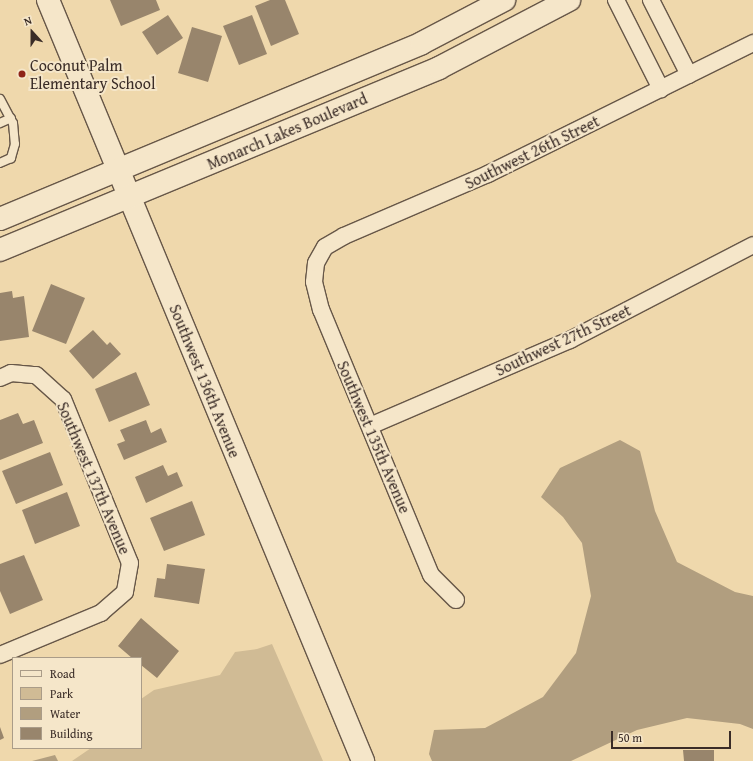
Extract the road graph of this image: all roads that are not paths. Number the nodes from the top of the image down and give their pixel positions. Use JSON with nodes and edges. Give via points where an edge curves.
{"nodes":[{"id":1,"x":48,"y":0,"type":"edge"},
{"id":2,"x":504,"y":0,"type":"edge"},
{"id":3,"x":569,"y":0,"type":"edge"},
{"id":4,"x":616,"y":0,"type":"edge"},
{"id":5,"x":651,"y":0,"type":"edge"},
{"id":6,"x":753,"y":43,"type":"edge"},
{"id":7,"x":690,"y":75,"type":"junction"},
{"id":8,"x":660,"y":89,"type":"junction"},
{"id":9,"x":0,"y":99,"type":"edge"},
{"id":10,"x":11,"y":118,"type":"junction"},
{"id":11,"x":0,"y":123,"type":"edge"},
{"id":12,"x":0,"y":163,"type":"edge"},
{"id":13,"x":118,"y":170,"type":"junction"},
{"id":14,"x":129,"y":196,"type":"junction"},
{"id":15,"x":0,"y":219,"type":"edge"},
{"id":16,"x":753,"y":245,"type":"edge"},
{"id":17,"x":0,"y":250,"type":"edge"},
{"id":18,"x":316,"y":263,"type":"joint"},
{"id":19,"x":0,"y":378,"type":"edge"},
{"id":20,"x":370,"y":426,"type":"junction"},
{"id":21,"x":456,"y":600,"type":"dead end"},
{"id":22,"x":0,"y":654,"type":"edge"},
{"id":23,"x":363,"y":761,"type":"edge"}],
"edges":[{"from":1,"to":13,"type":"street","name":"Southwest 136th Avenue"},
{"from":2,"to":13,"type":"street","name":"Monarch Lakes Boulevard","via":[[422,43]]},
{"from":3,"to":14,"type":"street","name":"Monarch Lakes Boulevard","via":[[439,68]]},
{"from":4,"to":8,"type":"street"},
{"from":5,"to":7,"type":"street"},
{"from":6,"to":7,"type":"street","name":"Southwest 26th Street"},
{"from":7,"to":8,"type":"street","name":"Southwest 26th Street"},
{"from":8,"to":18,"type":"street","name":"Southwest 26th Street","via":[[488,174],[344,236],[325,247]]},
{"from":9,"to":10,"type":"lane"},
{"from":10,"to":11,"type":"lane"},
{"from":10,"to":12,"type":"lane","via":[[15,144],[11,158]]},
{"from":13,"to":14,"type":"street","name":"Southwest 136th Avenue"},
{"from":13,"to":15,"type":"street","name":"Monarch Lakes Boulevard"},
{"from":14,"to":17,"type":"street","name":"Monarch Lakes Boulevard"},
{"from":14,"to":23,"type":"street","name":"Southwest 136th Avenue"},
{"from":16,"to":20,"type":"street","name":"Southwest 27th Street","via":[[570,340]]},
{"from":18,"to":20,"type":"street","name":"Southwest 135th Avenue","via":[[314,282],[321,310]]},
{"from":19,"to":22,"type":"street","name":"Southwest 137th Avenue","via":[[11,373],[36,375],[63,399],[130,563],[125,592],[101,613]]},
{"from":20,"to":21,"type":"street","name":"Southwest 135th Avenue","via":[[431,575]]}]}
